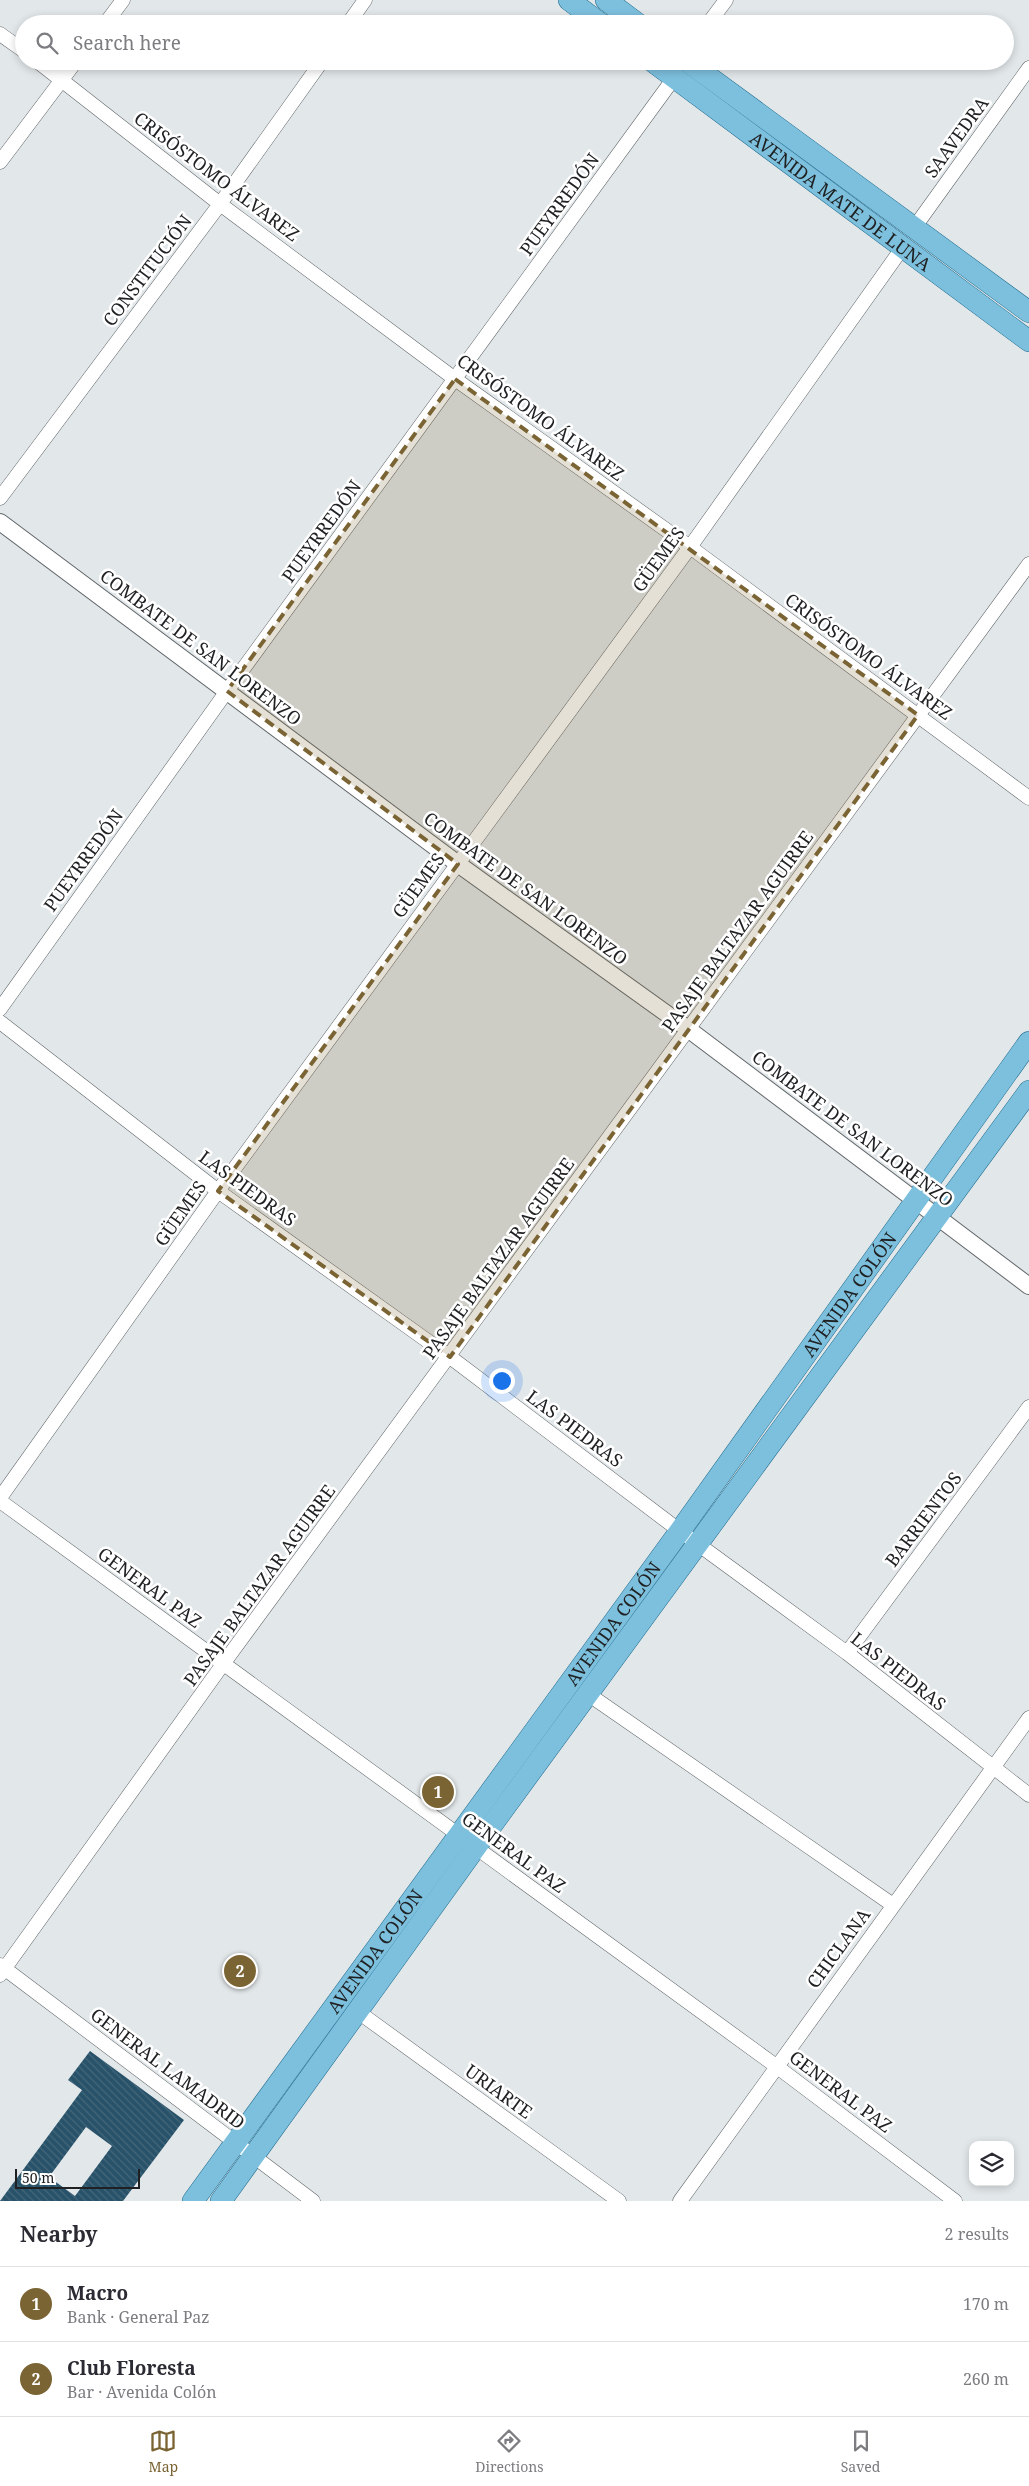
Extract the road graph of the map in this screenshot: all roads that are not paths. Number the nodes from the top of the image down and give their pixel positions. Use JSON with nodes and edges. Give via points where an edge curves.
{"nodes":[{"id":1,"x":123,"y":0,"type":"edge"},
{"id":2,"x":365,"y":0,"type":"edge"},
{"id":3,"x":569,"y":0,"type":"edge"},
{"id":4,"x":606,"y":0,"type":"edge"},
{"id":5,"x":726,"y":0,"type":"edge"},
{"id":6,"x":112,"y":15,"type":"edge"},
{"id":7,"x":354,"y":15,"type":"edge"},
{"id":8,"x":589,"y":15,"type":"edge"},
{"id":9,"x":626,"y":15,"type":"edge"},
{"id":10,"x":715,"y":15,"type":"edge"},
{"id":11,"x":0,"y":34,"type":"edge"},
{"id":12,"x":15,"y":45,"type":"edge"},
{"id":13,"x":1029,"y":68,"type":"edge"},
{"id":14,"x":49,"y":70,"type":"edge"},
{"id":15,"x":69,"y":70,"type":"edge"},
{"id":16,"x":316,"y":70,"type":"edge"},
{"id":17,"x":664,"y":70,"type":"edge"},
{"id":18,"x":699,"y":70,"type":"edge"},
{"id":19,"x":674,"y":78,"type":"junction"},
{"id":20,"x":62,"y":80,"type":"junction"},
{"id":21,"x":0,"y":162,"type":"edge"},
{"id":22,"x":220,"y":204,"type":"junction"},
{"id":23,"x":914,"y":228,"type":"junction"},
{"id":24,"x":903,"y":247,"type":"junction"},
{"id":25,"x":1029,"y":312,"type":"edge"},
{"id":26,"x":1029,"y":341,"type":"edge"},
{"id":27,"x":455,"y":379,"type":"junction"},
{"id":28,"x":0,"y":498,"type":"edge"},
{"id":29,"x":0,"y":522,"type":"edge"},
{"id":30,"x":690,"y":547,"type":"junction"},
{"id":31,"x":1029,"y":564,"type":"edge"},
{"id":32,"x":227,"y":691,"type":"junction"},
{"id":33,"x":918,"y":715,"type":"junction"},
{"id":34,"x":1029,"y":798,"type":"edge"},
{"id":35,"x":458,"y":864,"type":"junction"},
{"id":36,"x":0,"y":1009,"type":"edge"},
{"id":37,"x":0,"y":1022,"type":"edge"},
{"id":38,"x":688,"y":1029,"type":"junction"},
{"id":39,"x":1029,"y":1042,"type":"edge"},
{"id":40,"x":1029,"y":1091,"type":"edge"},
{"id":41,"x":218,"y":1191,"type":"junction"},
{"id":42,"x":916,"y":1200,"type":"junction"},
{"id":43,"x":937,"y":1216,"type":"junction"},
{"id":44,"x":1029,"y":1286,"type":"edge"},
{"id":45,"x":450,"y":1357,"type":"junction"},
{"id":46,"x":1029,"y":1407,"type":"edge"},
{"id":47,"x":0,"y":1500,"type":"edge"},
{"id":48,"x":680,"y":1531,"type":"junction"},
{"id":49,"x":698,"y":1545,"type":"junction"},
{"id":50,"x":846,"y":1653,"type":"junction"},
{"id":51,"x":223,"y":1664,"type":"junction"},
{"id":52,"x":588,"y":1694,"type":"junction"},
{"id":53,"x":1029,"y":1718,"type":"edge"},
{"id":54,"x":992,"y":1766,"type":"junction"},
{"id":55,"x":1029,"y":1795,"type":"edge"},
{"id":56,"x":458,"y":1835,"type":"junction"},
{"id":57,"x":475,"y":1848,"type":"junction"},
{"id":58,"x":893,"y":1905,"type":"junction"},
{"id":59,"x":2,"y":1970,"type":"edge"},
{"id":60,"x":357,"y":2011,"type":"junction"},
{"id":61,"x":776,"y":2066,"type":"junction"},
{"id":62,"x":235,"y":2143,"type":"junction"},
{"id":63,"x":253,"y":2156,"type":"junction"},
{"id":64,"x":193,"y":2201,"type":"edge"},
{"id":65,"x":220,"y":2201,"type":"edge"},
{"id":66,"x":313,"y":2201,"type":"edge"},
{"id":67,"x":619,"y":2201,"type":"edge"},
{"id":68,"x":680,"y":2201,"type":"edge"},
{"id":69,"x":955,"y":2201,"type":"edge"}],
"edges":[{"from":1,"to":6,"type":"street"},
{"from":2,"to":7,"type":"street"},
{"from":3,"to":8,"type":"main road"},
{"from":4,"to":9,"type":"main road"},
{"from":5,"to":10,"type":"street"},
{"from":11,"to":12,"type":"street"},
{"from":13,"to":23,"type":"street","name":"SAAVEDRA"},
{"from":14,"to":20,"type":"street","name":"CRISÓSTOMO ÁLVAREZ"},
{"from":15,"to":20,"type":"street"},
{"from":16,"to":22,"type":"street","name":"CONSTITUCIÓN"},
{"from":17,"to":19,"type":"main road","name":"AVENIDA MATE DE LUNA"},
{"from":18,"to":23,"type":"main road","name":"AVENIDA MATE DE LUNA"},
{"from":19,"to":24,"type":"main road","name":"AVENIDA MATE DE LUNA"},
{"from":19,"to":27,"type":"street","name":"PUEYRREDÓN"},
{"from":20,"to":21,"type":"street"},
{"from":20,"to":22,"type":"street","name":"CRISÓSTOMO ÁLVAREZ"},
{"from":22,"to":27,"type":"street","name":"CRISÓSTOMO ÁLVAREZ"},
{"from":22,"to":28,"type":"street","name":"CONSTITUCIÓN"},
{"from":23,"to":25,"type":"main road","name":"AVENIDA MATE DE LUNA"},
{"from":24,"to":26,"type":"main road","name":"AVENIDA MATE DE LUNA"},
{"from":24,"to":30,"type":"street","name":"GÜEMES"},
{"from":27,"to":30,"type":"street","name":"CRISÓSTOMO ÁLVAREZ"},
{"from":27,"to":32,"type":"street","name":"PUEYRREDÓN"},
{"from":29,"to":32,"type":"street","name":"COMBATE DE SAN LORENZO"},
{"from":30,"to":33,"type":"street","name":"CRISÓSTOMO ÁLVAREZ"},
{"from":30,"to":35,"type":"street","name":"GÜEMES"},
{"from":31,"to":33,"type":"street","name":"PASAJE BALTAZAR AGUIRRE"},
{"from":32,"to":35,"type":"street","name":"COMBATE DE SAN LORENZO"},
{"from":32,"to":36,"type":"street","name":"PUEYRREDÓN"},
{"from":33,"to":34,"type":"street","name":"CRISÓSTOMO ÁLVAREZ"},
{"from":33,"to":38,"type":"street","name":"PASAJE BALTAZAR AGUIRRE"},
{"from":35,"to":38,"type":"street","name":"COMBATE DE SAN LORENZO"},
{"from":35,"to":41,"type":"street","name":"GÜEMES"},
{"from":37,"to":41,"type":"street","name":"LAS PIEDRAS"},
{"from":38,"to":42,"type":"street","name":"COMBATE DE SAN LORENZO"},
{"from":38,"to":45,"type":"street","name":"PASAJE BALTAZAR AGUIRRE"},
{"from":39,"to":42,"type":"main road","name":"AVENIDA COLÓN"},
{"from":40,"to":43,"type":"main road","name":"AVENIDA COLÓN"},
{"from":41,"to":45,"type":"street","name":"LAS PIEDRAS"},
{"from":41,"to":47,"type":"street","name":"GÜEMES"},
{"from":42,"to":43,"type":"street","name":"COMBATE DE SAN LORENZO"},
{"from":42,"to":48,"type":"main road","name":"AVENIDA COLÓN"},
{"from":43,"to":44,"type":"street","name":"COMBATE DE SAN LORENZO"},
{"from":43,"to":49,"type":"main road","name":"AVENIDA COLÓN"},
{"from":45,"to":48,"type":"street","name":"LAS PIEDRAS"},
{"from":45,"to":51,"type":"street","name":"PASAJE BALTAZAR AGUIRRE"},
{"from":46,"to":50,"type":"street","name":"BARRIENTOS"},
{"from":47,"to":51,"type":"street","name":"GENERAL PAZ"},
{"from":48,"to":49,"type":"street","name":"LAS PIEDRAS"},
{"from":48,"to":56,"type":"main road","name":"AVENIDA COLÓN"},
{"from":49,"to":50,"type":"street","name":"LAS PIEDRAS"},
{"from":49,"to":52,"type":"main road","name":"AVENIDA COLÓN"},
{"from":50,"to":54,"type":"street","name":"LAS PIEDRAS"},
{"from":51,"to":56,"type":"street","name":"GENERAL PAZ"},
{"from":51,"to":59,"type":"street","name":"PASAJE BALTAZAR AGUIRRE"},
{"from":52,"to":57,"type":"main road","name":"AVENIDA COLÓN"},
{"from":52,"to":58,"type":"street"},
{"from":53,"to":54,"type":"street","name":"CHICLANA"},
{"from":54,"to":55,"type":"street","name":"LAS PIEDRAS"},
{"from":54,"to":58,"type":"street","name":"CHICLANA"},
{"from":56,"to":57,"type":"street","name":"GENERAL PAZ"},
{"from":56,"to":62,"type":"main road","name":"AVENIDA COLÓN"},
{"from":57,"to":60,"type":"main road","name":"AVENIDA COLÓN"},
{"from":57,"to":61,"type":"street","name":"GENERAL PAZ"},
{"from":58,"to":61,"type":"street","name":"CHICLANA"},
{"from":59,"to":62,"type":"street","name":"GENERAL LAMADRID"},
{"from":60,"to":63,"type":"main road","name":"AVENIDA COLÓN"},
{"from":60,"to":67,"type":"street","name":"URIARTE"},
{"from":61,"to":68,"type":"street","name":"CHICLANA"},
{"from":61,"to":69,"type":"street","name":"GENERAL PAZ"},
{"from":62,"to":63,"type":"street","name":"GENERAL LAMADRID"},
{"from":62,"to":64,"type":"main road","name":"AVENIDA COLÓN"},
{"from":63,"to":65,"type":"main road","name":"AVENIDA COLÓN"},
{"from":63,"to":66,"type":"street","name":"GENERAL LAMADRID"}]}
